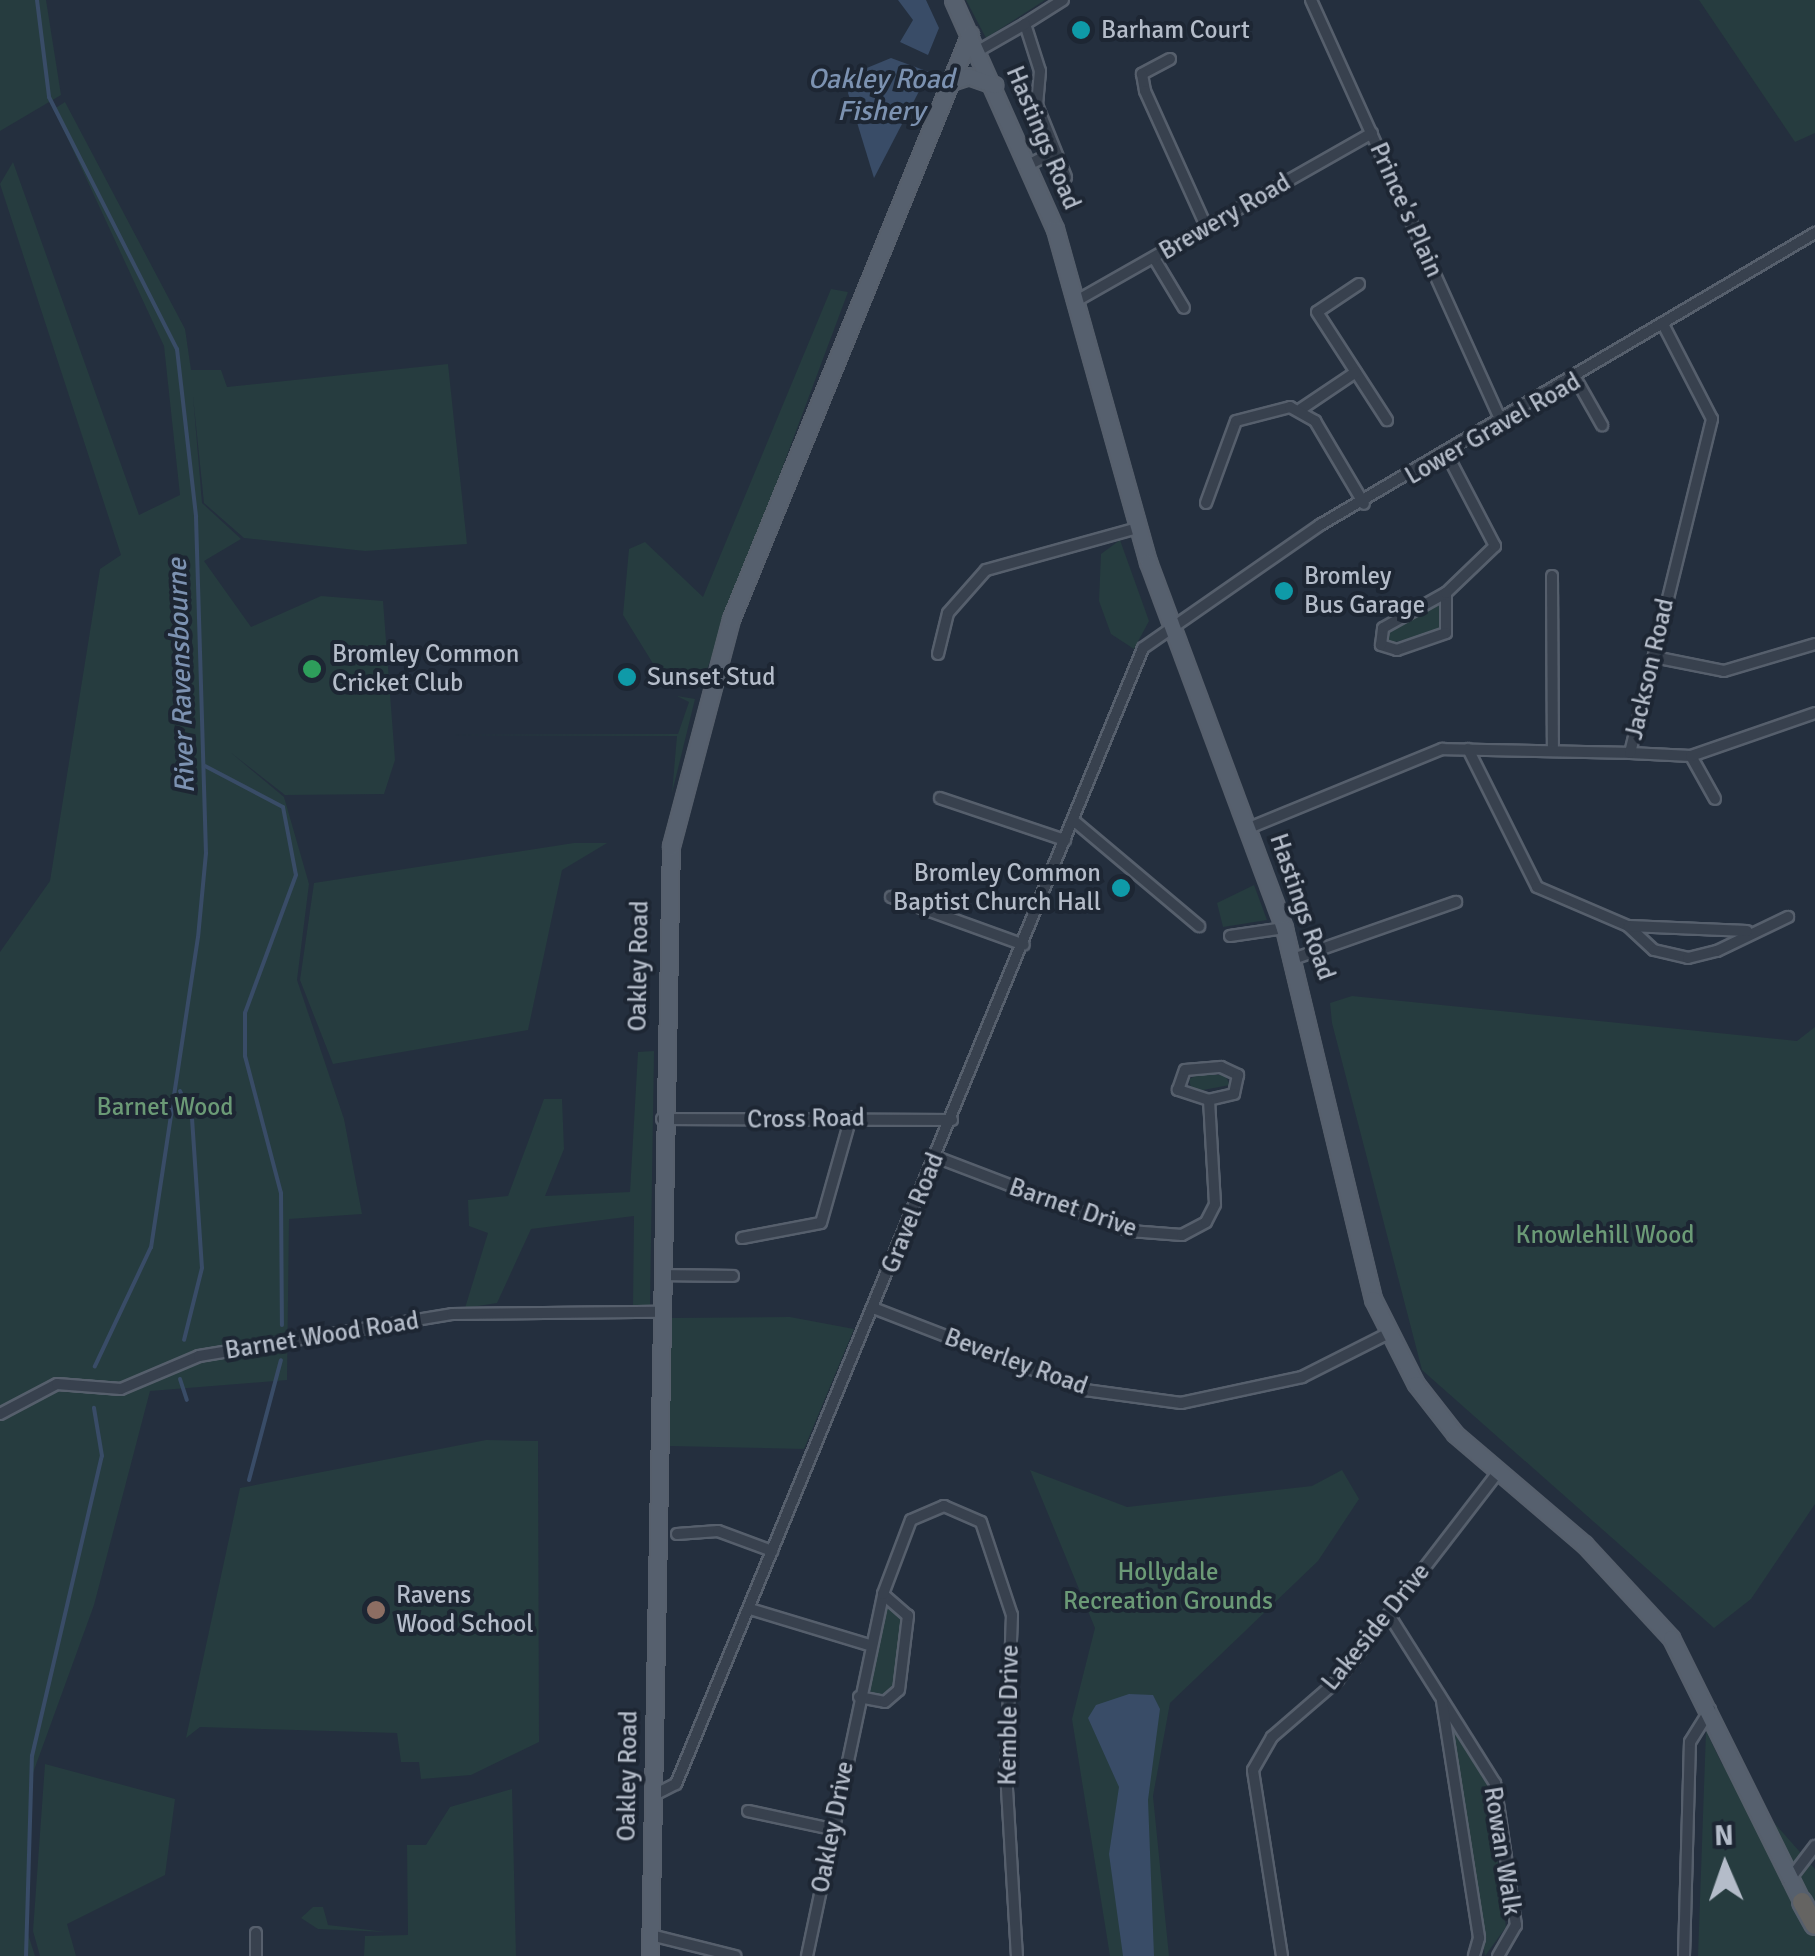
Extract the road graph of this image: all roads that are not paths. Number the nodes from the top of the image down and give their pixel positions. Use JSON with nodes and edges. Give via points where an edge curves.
{"nodes":[{"id":1,"x":953,"y":0,"type":"edge"},
{"id":2,"x":1063,"y":0,"type":"edge"},
{"id":3,"x":1311,"y":0,"type":"edge"},
{"id":4,"x":1025,"y":24,"type":"junction"},
{"id":5,"x":970,"y":34,"type":"junction"},
{"id":6,"x":978,"y":51,"type":"junction"},
{"id":7,"x":1170,"y":58,"type":"dead end"},
{"id":8,"x":944,"y":84,"type":"junction"},
{"id":9,"x":994,"y":85,"type":"junction"},
{"id":10,"x":1372,"y":133,"type":"junction"},
{"id":11,"x":1054,"y":152,"type":"junction"},
{"id":12,"x":1030,"y":164,"type":"junction"},
{"id":13,"x":1066,"y":177,"type":"dead end"},
{"id":14,"x":1207,"y":228,"type":"junction"},
{"id":15,"x":1815,"y":233,"type":"edge"},
{"id":16,"x":1154,"y":258,"type":"junction"},
{"id":17,"x":1360,"y":284,"type":"dead end"},
{"id":18,"x":1078,"y":300,"type":"junction"},
{"id":19,"x":1184,"y":308,"type":"dead end"},
{"id":20,"x":1664,"y":326,"type":"junction"},
{"id":21,"x":1356,"y":372,"type":"junction"},
{"id":22,"x":1577,"y":381,"type":"junction"},
{"id":23,"x":1300,"y":409,"type":"junction"},
{"id":24,"x":1387,"y":420,"type":"dead end"},
{"id":25,"x":1501,"y":421,"type":"junction"},
{"id":26,"x":1602,"y":424,"type":"dead end"},
{"id":27,"x":1447,"y":454,"type":"junction"},
{"id":28,"x":1206,"y":503,"type":"dead end"},
{"id":29,"x":1364,"y":504,"type":"junction"},
{"id":30,"x":1138,"y":528,"type":"junction"},
{"id":31,"x":1552,"y":576,"type":"dead end"},
{"id":32,"x":1446,"y":593,"type":"junction"},
{"id":33,"x":1166,"y":628,"type":"junction"},
{"id":34,"x":1815,"y":644,"type":"edge"},
{"id":35,"x":938,"y":654,"type":"dead end"},
{"id":36,"x":1654,"y":657,"type":"junction"},
{"id":37,"x":1815,"y":713,"type":"edge"},
{"id":38,"x":1468,"y":749,"type":"junction"},
{"id":39,"x":1553,"y":751,"type":"junction"},
{"id":40,"x":1630,"y":753,"type":"junction"},
{"id":41,"x":1691,"y":756,"type":"junction"},
{"id":42,"x":940,"y":798,"type":"dead end"},
{"id":43,"x":1715,"y":799,"type":"dead end"},
{"id":44,"x":1072,"y":820,"type":"junction"},
{"id":45,"x":1249,"y":828,"type":"junction"},
{"id":46,"x":1065,"y":840,"type":"junction"},
{"id":47,"x":891,"y":897,"type":"dead end"},
{"id":48,"x":1456,"y":902,"type":"dead end"},
{"id":49,"x":1788,"y":917,"type":"dead end"},
{"id":50,"x":1198,"y":926,"type":"dead end"},
{"id":51,"x":1628,"y":926,"type":"junction"},
{"id":52,"x":1284,"y":928,"type":"junction"},
{"id":53,"x":1746,"y":931,"type":"junction"},
{"id":54,"x":1230,"y":936,"type":"dead end"},
{"id":55,"x":1024,"y":945,"type":"junction"},
{"id":56,"x":1293,"y":959,"type":"junction"},
{"id":57,"x":1209,"y":1100,"type":"junction"},
{"id":58,"x":851,"y":1118,"type":"junction"},
{"id":59,"x":661,"y":1119,"type":"junction"},
{"id":60,"x":952,"y":1120,"type":"junction"},
{"id":61,"x":936,"y":1157,"type":"junction"},
{"id":62,"x":742,"y":1238,"type":"dead end"},
{"id":63,"x":660,"y":1275,"type":"junction"},
{"id":64,"x":733,"y":1276,"type":"dead end"},
{"id":65,"x":874,"y":1308,"type":"junction"},
{"id":66,"x":659,"y":1312,"type":"junction"},
{"id":67,"x":1389,"y":1333,"type":"junction"},
{"id":68,"x":0,"y":1414,"type":"edge"},
{"id":69,"x":1498,"y":1472,"type":"junction"},
{"id":70,"x":944,"y":1506,"type":"joint"},
{"id":71,"x":677,"y":1534,"type":"dead end"},
{"id":72,"x":772,"y":1551,"type":"junction"},
{"id":73,"x":883,"y":1594,"type":"junction"},
{"id":74,"x":750,"y":1609,"type":"junction"},
{"id":75,"x":1390,"y":1615,"type":"junction"},
{"id":76,"x":870,"y":1645,"type":"junction"},
{"id":77,"x":1442,"y":1695,"type":"junction"},
{"id":78,"x":859,"y":1697,"type":"junction"},
{"id":79,"x":1713,"y":1708,"type":"junction"},
{"id":80,"x":652,"y":1796,"type":"junction"},
{"id":81,"x":748,"y":1810,"type":"dead end"},
{"id":82,"x":831,"y":1829,"type":"junction"},
{"id":83,"x":1815,"y":1846,"type":"edge"},
{"id":84,"x":1789,"y":1880,"type":"junction"},
{"id":85,"x":1802,"y":1902,"type":"joint"},
{"id":86,"x":1815,"y":1924,"type":"edge"},
{"id":87,"x":256,"y":1932,"type":"dead end"},
{"id":88,"x":651,"y":1936,"type":"junction"},
{"id":89,"x":256,"y":1956,"type":"edge"},
{"id":90,"x":650,"y":1956,"type":"edge"},
{"id":91,"x":736,"y":1956,"type":"edge"},
{"id":92,"x":807,"y":1956,"type":"edge"},
{"id":93,"x":1017,"y":1956,"type":"edge"},
{"id":94,"x":1282,"y":1956,"type":"edge"},
{"id":95,"x":1474,"y":1956,"type":"edge"},
{"id":96,"x":1498,"y":1956,"type":"edge"},
{"id":97,"x":1684,"y":1956,"type":"edge"}],
"edges":[{"from":1,"to":5,"type":"main road","name":"Hastings Road"},
{"from":2,"to":4,"type":"street"},
{"from":3,"to":10,"type":"street","name":"Prince's Plain"},
{"from":4,"to":6,"type":"street"},
{"from":4,"to":11,"type":"street"},
{"from":5,"to":6,"type":"main road","name":"Hastings Road"},
{"from":5,"to":8,"type":"main road","name":"Oakley Road"},
{"from":6,"to":9,"type":"main road","name":"Hastings Road"},
{"from":7,"to":14,"type":"street","via":[[1142,74],[1144,92]]},
{"from":8,"to":9,"type":"main road","via":[[968,76]]},
{"from":8,"to":59,"type":"main road","name":"Oakley Road","via":[[696,730],[666,888]]},
{"from":9,"to":12,"type":"main road","name":"Hastings Road"},
{"from":10,"to":14,"type":"street","name":"Brewery Road"},
{"from":10,"to":25,"type":"street","name":"Prince's Plain"},
{"from":11,"to":12,"type":"street"},
{"from":11,"to":13,"type":"street"},
{"from":12,"to":18,"type":"main road","name":"Hastings Road"},
{"from":14,"to":16,"type":"street","name":"Brewery Road"},
{"from":15,"to":20,"type":"street","name":"Lower Gravel Road"},
{"from":16,"to":18,"type":"street","name":"Brewery Road"},
{"from":16,"to":19,"type":"street"},
{"from":17,"to":21,"type":"street","via":[[1316,312]]},
{"from":18,"to":30,"type":"main road","name":"Hastings Road"},
{"from":20,"to":22,"type":"street","name":"Lower Gravel Road"},
{"from":20,"to":36,"type":"street","name":"Jackson Road","via":[[1712,419]]},
{"from":21,"to":23,"type":"street"},
{"from":21,"to":24,"type":"street"},
{"from":22,"to":25,"type":"street","name":"Lower Gravel Road"},
{"from":22,"to":26,"type":"street"},
{"from":23,"to":28,"type":"street","via":[[1236,421]]},
{"from":23,"to":29,"type":"street"},
{"from":25,"to":27,"type":"street","name":"Lower Gravel Road"},
{"from":27,"to":29,"type":"street","name":"Lower Gravel Road"},
{"from":27,"to":32,"type":"street","via":[[1496,540]]},
{"from":29,"to":33,"type":"street","name":"Lower Gravel Road"},
{"from":30,"to":33,"type":"main road","name":"Hastings Road"},
{"from":30,"to":35,"type":"street","via":[[986,570],[948,614]]},
{"from":31,"to":39,"type":"street"},
{"from":32,"to":32,"type":"street","via":[[1446,633],[1396,650],[1381,644],[1383,628]]},
{"from":33,"to":44,"type":"street","name":"Gravel Road","via":[[1143,648]]},
{"from":33,"to":45,"type":"main road","name":"Hastings Road"},
{"from":34,"to":36,"type":"street","via":[[1724,670]]},
{"from":36,"to":40,"type":"street","name":"Jackson Road"},
{"from":37,"to":41,"type":"street"},
{"from":38,"to":39,"type":"street","name":"Jackson Road"},
{"from":38,"to":45,"type":"street","name":"Jackson Road","via":[[1442,750]]},
{"from":38,"to":51,"type":"street","via":[[1537,887]]},
{"from":39,"to":40,"type":"street","name":"Jackson Road"},
{"from":40,"to":41,"type":"street"},
{"from":41,"to":43,"type":"street"},
{"from":42,"to":46,"type":"street"},
{"from":44,"to":46,"type":"street","name":"Gravel Road"},
{"from":44,"to":50,"type":"street"},
{"from":45,"to":52,"type":"main road","name":"Hastings Road"},
{"from":46,"to":55,"type":"street","name":"Gravel Road"},
{"from":47,"to":55,"type":"street"},
{"from":48,"to":56,"type":"street"},
{"from":49,"to":53,"type":"street"},
{"from":51,"to":53,"type":"street"},
{"from":51,"to":53,"type":"street","via":[[1654,950],[1688,958]]},
{"from":52,"to":54,"type":"street"},
{"from":52,"to":56,"type":"main road","name":"Hastings Road"},
{"from":55,"to":60,"type":"street","name":"Gravel Road"},
{"from":56,"to":67,"type":"main road","name":"Hastings Road","via":[[1360,1262]]},
{"from":57,"to":57,"type":"street","via":[[1234,1094],[1234,1070],[1180,1075],[1178,1090]]},
{"from":57,"to":61,"type":"street","name":"Barnet Drive","via":[[1215,1204],[1206,1222],[1182,1234],[1130,1232]]},
{"from":58,"to":59,"type":"street","name":"Cross Road"},
{"from":58,"to":60,"type":"street","name":"Cross Road"},
{"from":58,"to":62,"type":"street","via":[[821,1222]]},
{"from":59,"to":63,"type":"main road","name":"Oakley Road"},
{"from":60,"to":61,"type":"street","name":"Gravel Road"},
{"from":61,"to":65,"type":"street","name":"Gravel Road"},
{"from":63,"to":64,"type":"street"},
{"from":63,"to":66,"type":"main road","name":"Oakley Road"},
{"from":65,"to":67,"type":"street","name":"Beverley Road","via":[[1085,1390],[1181,1403],[1302,1377]]},
{"from":65,"to":72,"type":"street","name":"Gravel Road"},
{"from":66,"to":68,"type":"street","name":"Barnet Wood Road","via":[[452,1314],[199,1356],[121,1389],[57,1384]]},
{"from":66,"to":80,"type":"main road","name":"Oakley Road"},
{"from":67,"to":69,"type":"main road","name":"Hastings Road","via":[[1445,1422]]},
{"from":69,"to":75,"type":"street","name":"Lakeside Drive"},
{"from":69,"to":79,"type":"main road","name":"Hastings Road","via":[[1646,1606]]},
{"from":70,"to":73,"type":"street","name":"Oakley Drive","via":[[911,1520]]},
{"from":70,"to":93,"type":"street","name":"Kemble Drive","via":[[981,1522],[1012,1615],[1006,1772]]},
{"from":71,"to":72,"type":"street","via":[[718,1531]]},
{"from":72,"to":74,"type":"street","name":"Gravel Road"},
{"from":73,"to":76,"type":"street","name":"Oakley Drive"},
{"from":73,"to":78,"type":"street","via":[[908,1616],[899,1690],[884,1702]]},
{"from":74,"to":76,"type":"street"},
{"from":74,"to":80,"type":"street","name":"Gravel Road","via":[[676,1784]]},
{"from":75,"to":77,"type":"street","name":"Rowan Walk"},
{"from":75,"to":94,"type":"street","name":"Lakeside Drive","via":[[1338,1680],[1272,1737],[1253,1770]]},
{"from":76,"to":78,"type":"street","name":"Oakley Drive"},
{"from":77,"to":95,"type":"street","name":"Rowan Walk","via":[[1479,1938]]},
{"from":77,"to":96,"type":"street","name":"Rowan Walk","via":[[1494,1783],[1516,1925]]},
{"from":78,"to":82,"type":"street","name":"Oakley Drive"},
{"from":79,"to":84,"type":"main road","name":"Hastings Road"},
{"from":79,"to":97,"type":"street","via":[[1690,1742]]},
{"from":80,"to":88,"type":"main road","name":"Oakley Road"},
{"from":81,"to":82,"type":"street"},
{"from":82,"to":92,"type":"street","name":"Oakley Drive"},
{"from":83,"to":84,"type":"street"},
{"from":84,"to":85,"type":"main road","name":"Hastings Road"},
{"from":85,"to":86,"type":"highway"},
{"from":87,"to":89,"type":"street"},
{"from":88,"to":90,"type":"main road","name":"Oakley Road"},
{"from":88,"to":91,"type":"street"}]}
